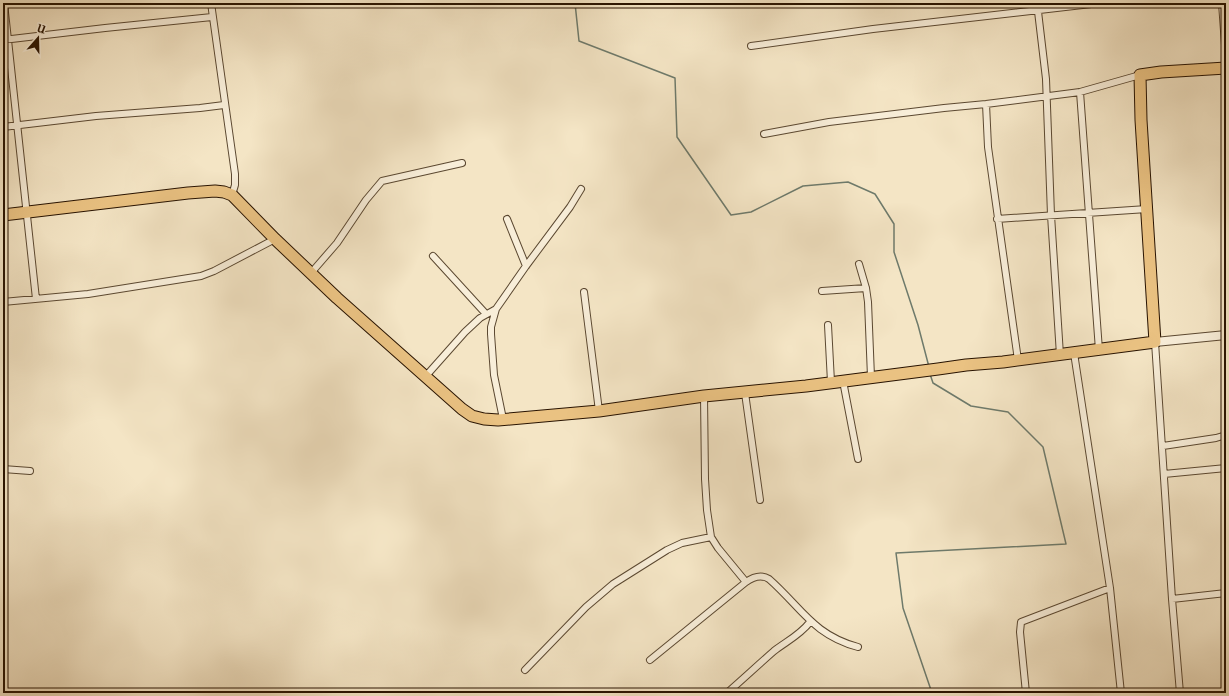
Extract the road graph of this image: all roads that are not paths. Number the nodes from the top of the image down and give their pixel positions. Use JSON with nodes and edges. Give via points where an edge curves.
{"nodes":[{"id":1,"x":4,"y":3,"type":"edge"},
{"id":2,"x":211,"y":3,"type":"edge"},
{"id":3,"x":1037,"y":3,"type":"edge"},
{"id":4,"x":1100,"y":3,"type":"edge"},
{"id":5,"x":1222,"y":3,"type":"edge"},
{"id":6,"x":1038,"y":10,"type":"junction"},
{"id":7,"x":212,"y":17,"type":"junction"},
{"id":8,"x":6,"y":40,"type":"edge"},
{"id":9,"x":751,"y":46,"type":"dead end"},
{"id":10,"x":1226,"y":59,"type":"edge"},
{"id":11,"x":1226,"y":68,"type":"edge"},
{"id":12,"x":1140,"y":75,"type":"junction"},
{"id":13,"x":1080,"y":92,"type":"junction"},
{"id":14,"x":1046,"y":96,"type":"junction"},
{"id":15,"x":986,"y":104,"type":"junction"},
{"id":16,"x":224,"y":105,"type":"junction"},
{"id":17,"x":18,"y":125,"type":"junction"},
{"id":18,"x":3,"y":127,"type":"edge"},
{"id":19,"x":764,"y":134,"type":"dead end"},
{"id":20,"x":462,"y":163,"type":"dead end"},
{"id":21,"x":580,"y":189,"type":"dead end"},
{"id":22,"x":232,"y":195,"type":"junction"},
{"id":23,"x":1147,"y":209,"type":"junction"},
{"id":24,"x":27,"y":212,"type":"junction"},
{"id":25,"x":1088,"y":213,"type":"junction"},
{"id":26,"x":3,"y":215,"type":"edge"},
{"id":27,"x":1051,"y":215,"type":"junction"},
{"id":28,"x":507,"y":219,"type":"dead end"},
{"id":29,"x":997,"y":219,"type":"junction"},
{"id":30,"x":275,"y":239,"type":"junction"},
{"id":31,"x":433,"y":256,"type":"dead end"},
{"id":32,"x":859,"y":264,"type":"dead end"},
{"id":33,"x":526,"y":266,"type":"junction"},
{"id":34,"x":311,"y":273,"type":"junction"},
{"id":35,"x":866,"y":288,"type":"junction"},
{"id":36,"x":822,"y":291,"type":"dead end"},
{"id":37,"x":584,"y":292,"type":"dead end"},
{"id":38,"x":36,"y":299,"type":"junction"},
{"id":39,"x":3,"y":302,"type":"edge"},
{"id":40,"x":496,"y":309,"type":"junction"},
{"id":41,"x":486,"y":314,"type":"junction"},
{"id":42,"x":828,"y":325,"type":"dead end"},
{"id":43,"x":1226,"y":335,"type":"edge"},
{"id":44,"x":1155,"y":342,"type":"junction"},
{"id":45,"x":1100,"y":350,"type":"junction"},
{"id":46,"x":1074,"y":353,"type":"junction"},
{"id":47,"x":1060,"y":355,"type":"junction"},
{"id":48,"x":1018,"y":360,"type":"junction"},
{"id":49,"x":425,"y":377,"type":"junction"},
{"id":50,"x":871,"y":377,"type":"junction"},
{"id":51,"x":843,"y":381,"type":"junction"},
{"id":52,"x":831,"y":382,"type":"junction"},
{"id":53,"x":745,"y":393,"type":"junction"},
{"id":54,"x":704,"y":396,"type":"junction"},
{"id":55,"x":599,"y":411,"type":"junction"},
{"id":56,"x":503,"y":419,"type":"junction"},
{"id":57,"x":1226,"y":435,"type":"edge"},
{"id":58,"x":1163,"y":446,"type":"junction"},
{"id":59,"x":858,"y":459,"type":"dead end"},
{"id":60,"x":1226,"y":468,"type":"edge"},
{"id":61,"x":3,"y":469,"type":"edge"},
{"id":62,"x":30,"y":471,"type":"dead end"},
{"id":63,"x":1164,"y":474,"type":"junction"},
{"id":64,"x":760,"y":500,"type":"dead end"},
{"id":65,"x":711,"y":537,"type":"junction"},
{"id":66,"x":746,"y":582,"type":"junction"},
{"id":67,"x":1110,"y":588,"type":"junction"},
{"id":68,"x":1226,"y":593,"type":"edge"},
{"id":69,"x":1172,"y":598,"type":"junction"},
{"id":70,"x":810,"y":622,"type":"junction"},
{"id":71,"x":858,"y":647,"type":"dead end"},
{"id":72,"x":650,"y":660,"type":"dead end"},
{"id":73,"x":525,"y":670,"type":"dead end"},
{"id":74,"x":727,"y":693,"type":"edge"},
{"id":75,"x":1026,"y":693,"type":"edge"},
{"id":76,"x":1121,"y":693,"type":"edge"},
{"id":77,"x":1180,"y":693,"type":"edge"}],
"edges":[{"from":1,"to":8,"type":"street"},
{"from":2,"to":7,"type":"street"},
{"from":3,"to":6,"type":"street"},
{"from":4,"to":6,"type":"street"},
{"from":5,"to":10,"type":"street"},
{"from":6,"to":9,"type":"street","via":[[873,28]]},
{"from":6,"to":14,"type":"street"},
{"from":7,"to":8,"type":"street"},
{"from":7,"to":16,"type":"street"},
{"from":8,"to":17,"type":"street"},
{"from":11,"to":12,"type":"highway"},
{"from":12,"to":13,"type":"street"},
{"from":12,"to":23,"type":"highway"},
{"from":13,"to":14,"type":"street"},
{"from":13,"to":25,"type":"street"},
{"from":14,"to":15,"type":"street"},
{"from":14,"to":27,"type":"street"},
{"from":15,"to":19,"type":"street","via":[[829,122]]},
{"from":15,"to":29,"type":"street","via":[[988,147]]},
{"from":16,"to":17,"type":"street"},
{"from":16,"to":22,"type":"street","via":[[235,174]]},
{"from":17,"to":18,"type":"street"},
{"from":17,"to":24,"type":"street"},
{"from":20,"to":34,"type":"street","via":[[382,181],[337,243]]},
{"from":21,"to":33,"type":"street","via":[[570,208]]},
{"from":22,"to":24,"type":"highway","via":[[215,191],[188,193]]},
{"from":22,"to":30,"type":"highway"},
{"from":23,"to":25,"type":"street"},
{"from":23,"to":44,"type":"highway"},
{"from":24,"to":26,"type":"highway"},
{"from":24,"to":38,"type":"street"},
{"from":25,"to":27,"type":"street"},
{"from":25,"to":45,"type":"street"},
{"from":27,"to":29,"type":"street"},
{"from":27,"to":47,"type":"street"},
{"from":28,"to":33,"type":"street"},
{"from":29,"to":48,"type":"street"},
{"from":30,"to":34,"type":"highway"},
{"from":30,"to":38,"type":"street","via":[[201,276],[88,294]]},
{"from":31,"to":41,"type":"street"},
{"from":32,"to":35,"type":"street"},
{"from":33,"to":40,"type":"street"},
{"from":34,"to":49,"type":"highway"},
{"from":35,"to":36,"type":"street"},
{"from":35,"to":50,"type":"street"},
{"from":37,"to":55,"type":"street"},
{"from":38,"to":39,"type":"street"},
{"from":40,"to":41,"type":"street"},
{"from":40,"to":56,"type":"street","via":[[491,330],[494,375]]},
{"from":41,"to":49,"type":"street","via":[[465,332]]},
{"from":42,"to":52,"type":"street"},
{"from":43,"to":44,"type":"street"},
{"from":44,"to":45,"type":"highway"},
{"from":44,"to":58,"type":"street"},
{"from":45,"to":46,"type":"highway"},
{"from":46,"to":47,"type":"highway"},
{"from":46,"to":67,"type":"street"},
{"from":47,"to":48,"type":"highway"},
{"from":48,"to":50,"type":"highway"},
{"from":49,"to":56,"type":"highway","via":[[472,416]]},
{"from":50,"to":51,"type":"highway"},
{"from":51,"to":52,"type":"highway"},
{"from":51,"to":59,"type":"street"},
{"from":52,"to":53,"type":"highway"},
{"from":53,"to":54,"type":"highway"},
{"from":53,"to":64,"type":"street"},
{"from":54,"to":55,"type":"highway"},
{"from":54,"to":65,"type":"street","via":[[705,479]]},
{"from":55,"to":56,"type":"highway"},
{"from":57,"to":58,"type":"street"},
{"from":58,"to":63,"type":"street"},
{"from":60,"to":63,"type":"street"},
{"from":61,"to":62,"type":"street"},
{"from":63,"to":69,"type":"street"},
{"from":65,"to":66,"type":"street"},
{"from":65,"to":73,"type":"street","via":[[682,543],[667,550],[613,584],[586,606]]},
{"from":66,"to":70,"type":"street","via":[[754,577],[767,577]]},
{"from":66,"to":72,"type":"street"},
{"from":67,"to":75,"type":"street","via":[[1021,622]]},
{"from":67,"to":76,"type":"street"},
{"from":68,"to":69,"type":"street"},
{"from":69,"to":77,"type":"street"},
{"from":70,"to":71,"type":"street","via":[[835,639]]},
{"from":70,"to":74,"type":"street","via":[[800,634],[783,644]]}]}
